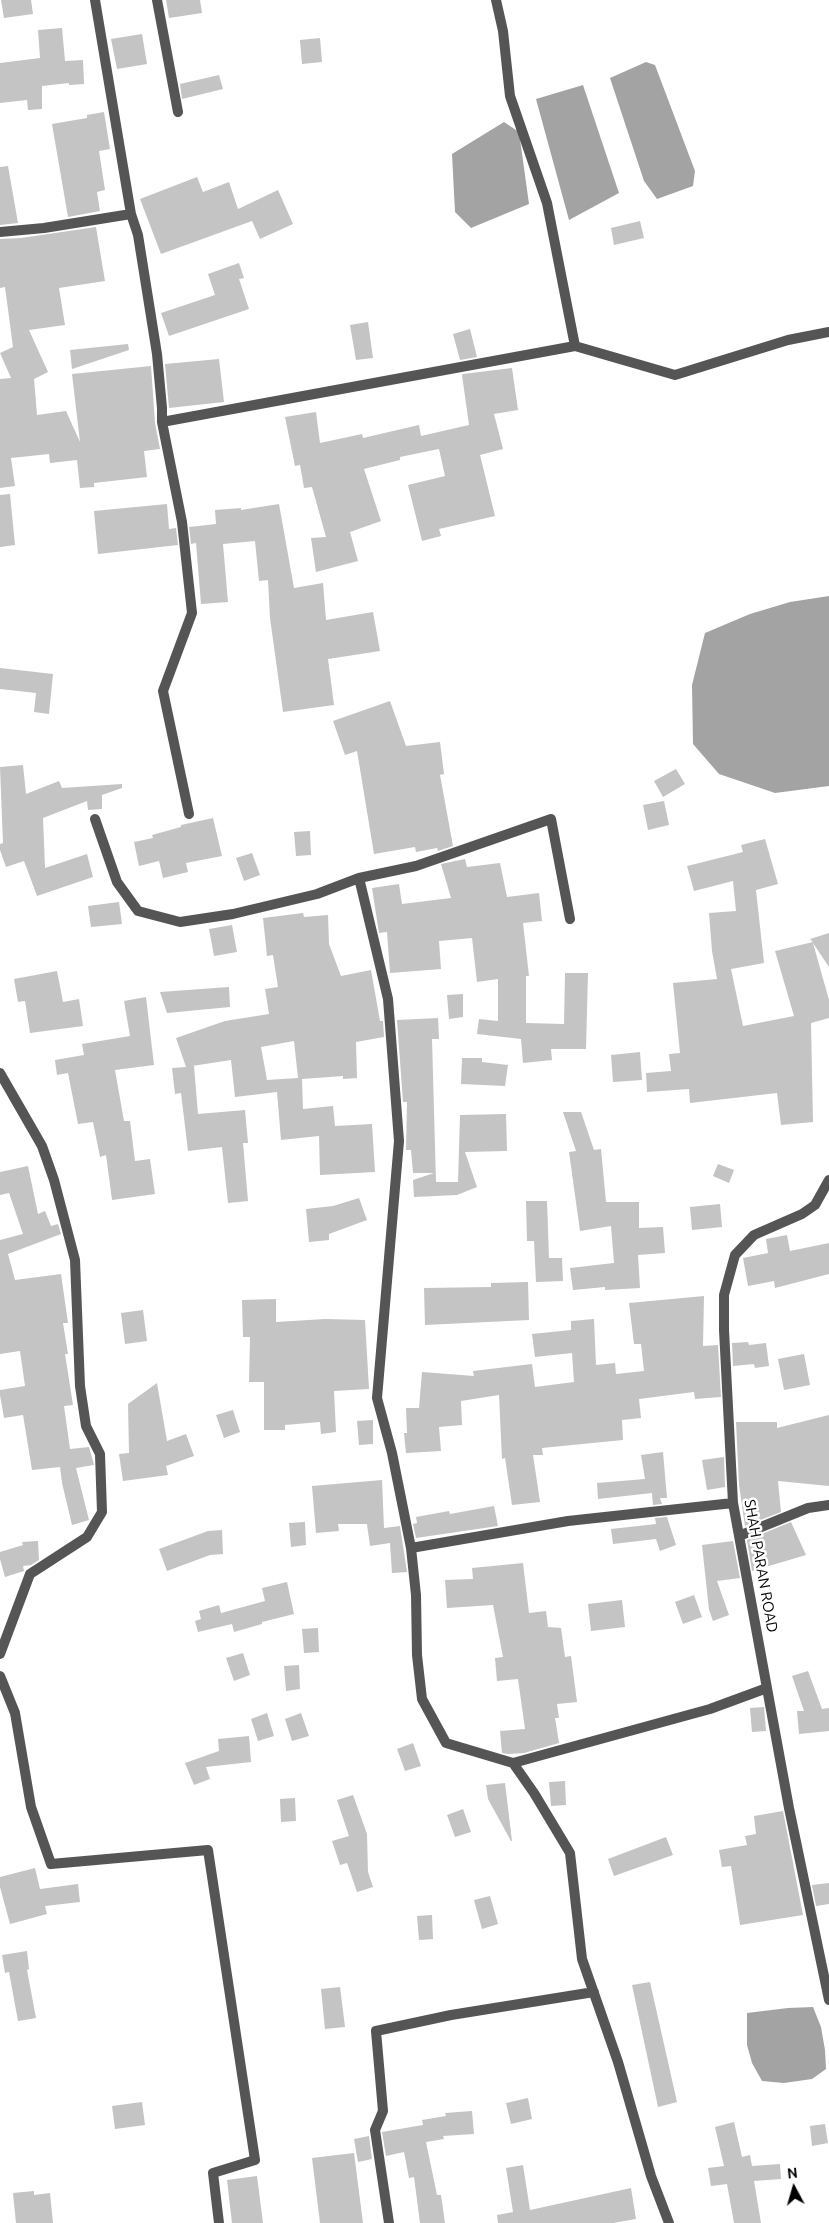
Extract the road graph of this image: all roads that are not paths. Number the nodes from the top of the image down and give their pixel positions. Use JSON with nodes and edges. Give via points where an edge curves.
{"nodes":[{"id":1,"x":96,"y":0,"type":"edge"},
{"id":2,"x":157,"y":0,"type":"edge"},
{"id":3,"x":496,"y":0,"type":"edge"},
{"id":4,"x":178,"y":112,"type":"dead end"},
{"id":5,"x":131,"y":214,"type":"junction"},
{"id":6,"x":0,"y":232,"type":"edge"},
{"id":7,"x":829,"y":332,"type":"edge"},
{"id":8,"x":575,"y":346,"type":"junction"},
{"id":9,"x":162,"y":422,"type":"junction"},
{"id":10,"x":189,"y":814,"type":"dead end"},
{"id":11,"x":95,"y":819,"type":"dead end"},
{"id":12,"x":359,"y":878,"type":"junction"},
{"id":13,"x":570,"y":919,"type":"dead end"},
{"id":14,"x":0,"y":1072,"type":"edge"},
{"id":15,"x":829,"y":1180,"type":"edge"},
{"id":16,"x":734,"y":1503,"type":"junction"},
{"id":17,"x":829,"y":1505,"type":"edge"},
{"id":18,"x":739,"y":1536,"type":"junction"},
{"id":19,"x":411,"y":1548,"type":"junction"},
{"id":20,"x":0,"y":1654,"type":"edge"},
{"id":21,"x":0,"y":1676,"type":"edge"},
{"id":22,"x":767,"y":1688,"type":"junction"},
{"id":23,"x":512,"y":1762,"type":"junction"},
{"id":24,"x":594,"y":1992,"type":"junction"},
{"id":25,"x":829,"y":2000,"type":"edge"},
{"id":26,"x":219,"y":2223,"type":"edge"},
{"id":27,"x":388,"y":2223,"type":"edge"},
{"id":28,"x":669,"y":2223,"type":"edge"}],
"edges":[{"from":1,"to":5,"type":"street"},
{"from":2,"to":4,"type":"street"},
{"from":3,"to":8,"type":"street","via":[[503,30],[510,96],[547,203]]},
{"from":5,"to":6,"type":"street"},
{"from":5,"to":9,"type":"street","via":[[138,235],[157,354]]},
{"from":7,"to":8,"type":"street","via":[[788,340],[675,375]]},
{"from":8,"to":9,"type":"street"},
{"from":9,"to":10,"type":"street","via":[[182,522],[192,612],[162,691]]},
{"from":11,"to":12,"type":"street","via":[[117,882],[138,911],[180,922],[233,914],[308,896]]},
{"from":12,"to":13,"type":"street","via":[[416,866],[552,819]]},
{"from":12,"to":19,"type":"street","via":[[388,999],[399,1141],[377,1398]]},
{"from":14,"to":20,"type":"street","via":[[42,1146],[75,1260],[80,1386],[86,1426],[100,1454],[102,1512],[87,1537],[30,1574]]},
{"from":15,"to":16,"type":"street","name":"SHAH PARAN ROAD","via":[[815,1205],[754,1235],[735,1255],[724,1295]]},
{"from":16,"to":18,"type":"street","name":"SHAH PARAN ROAD"},
{"from":16,"to":19,"type":"street","via":[[568,1521]]},
{"from":17,"to":18,"type":"street","via":[[808,1508]]},
{"from":18,"to":22,"type":"street","name":"SHAH PARAN ROAD"},
{"from":19,"to":23,"type":"street","via":[[422,1698],[446,1743]]},
{"from":21,"to":26,"type":"street","via":[[15,1713],[31,1807],[51,1864],[208,1850],[255,2160],[213,2173]]},
{"from":22,"to":23,"type":"street","via":[[710,1710]]},
{"from":22,"to":25,"type":"street","name":"SHAH PARAN ROAD"},
{"from":23,"to":24,"type":"street","via":[[570,1853],[582,1959]]},
{"from":24,"to":27,"type":"street","via":[[451,2015],[376,2031],[384,2111],[375,2130]]},
{"from":24,"to":28,"type":"street","via":[[651,2176]]}]}
